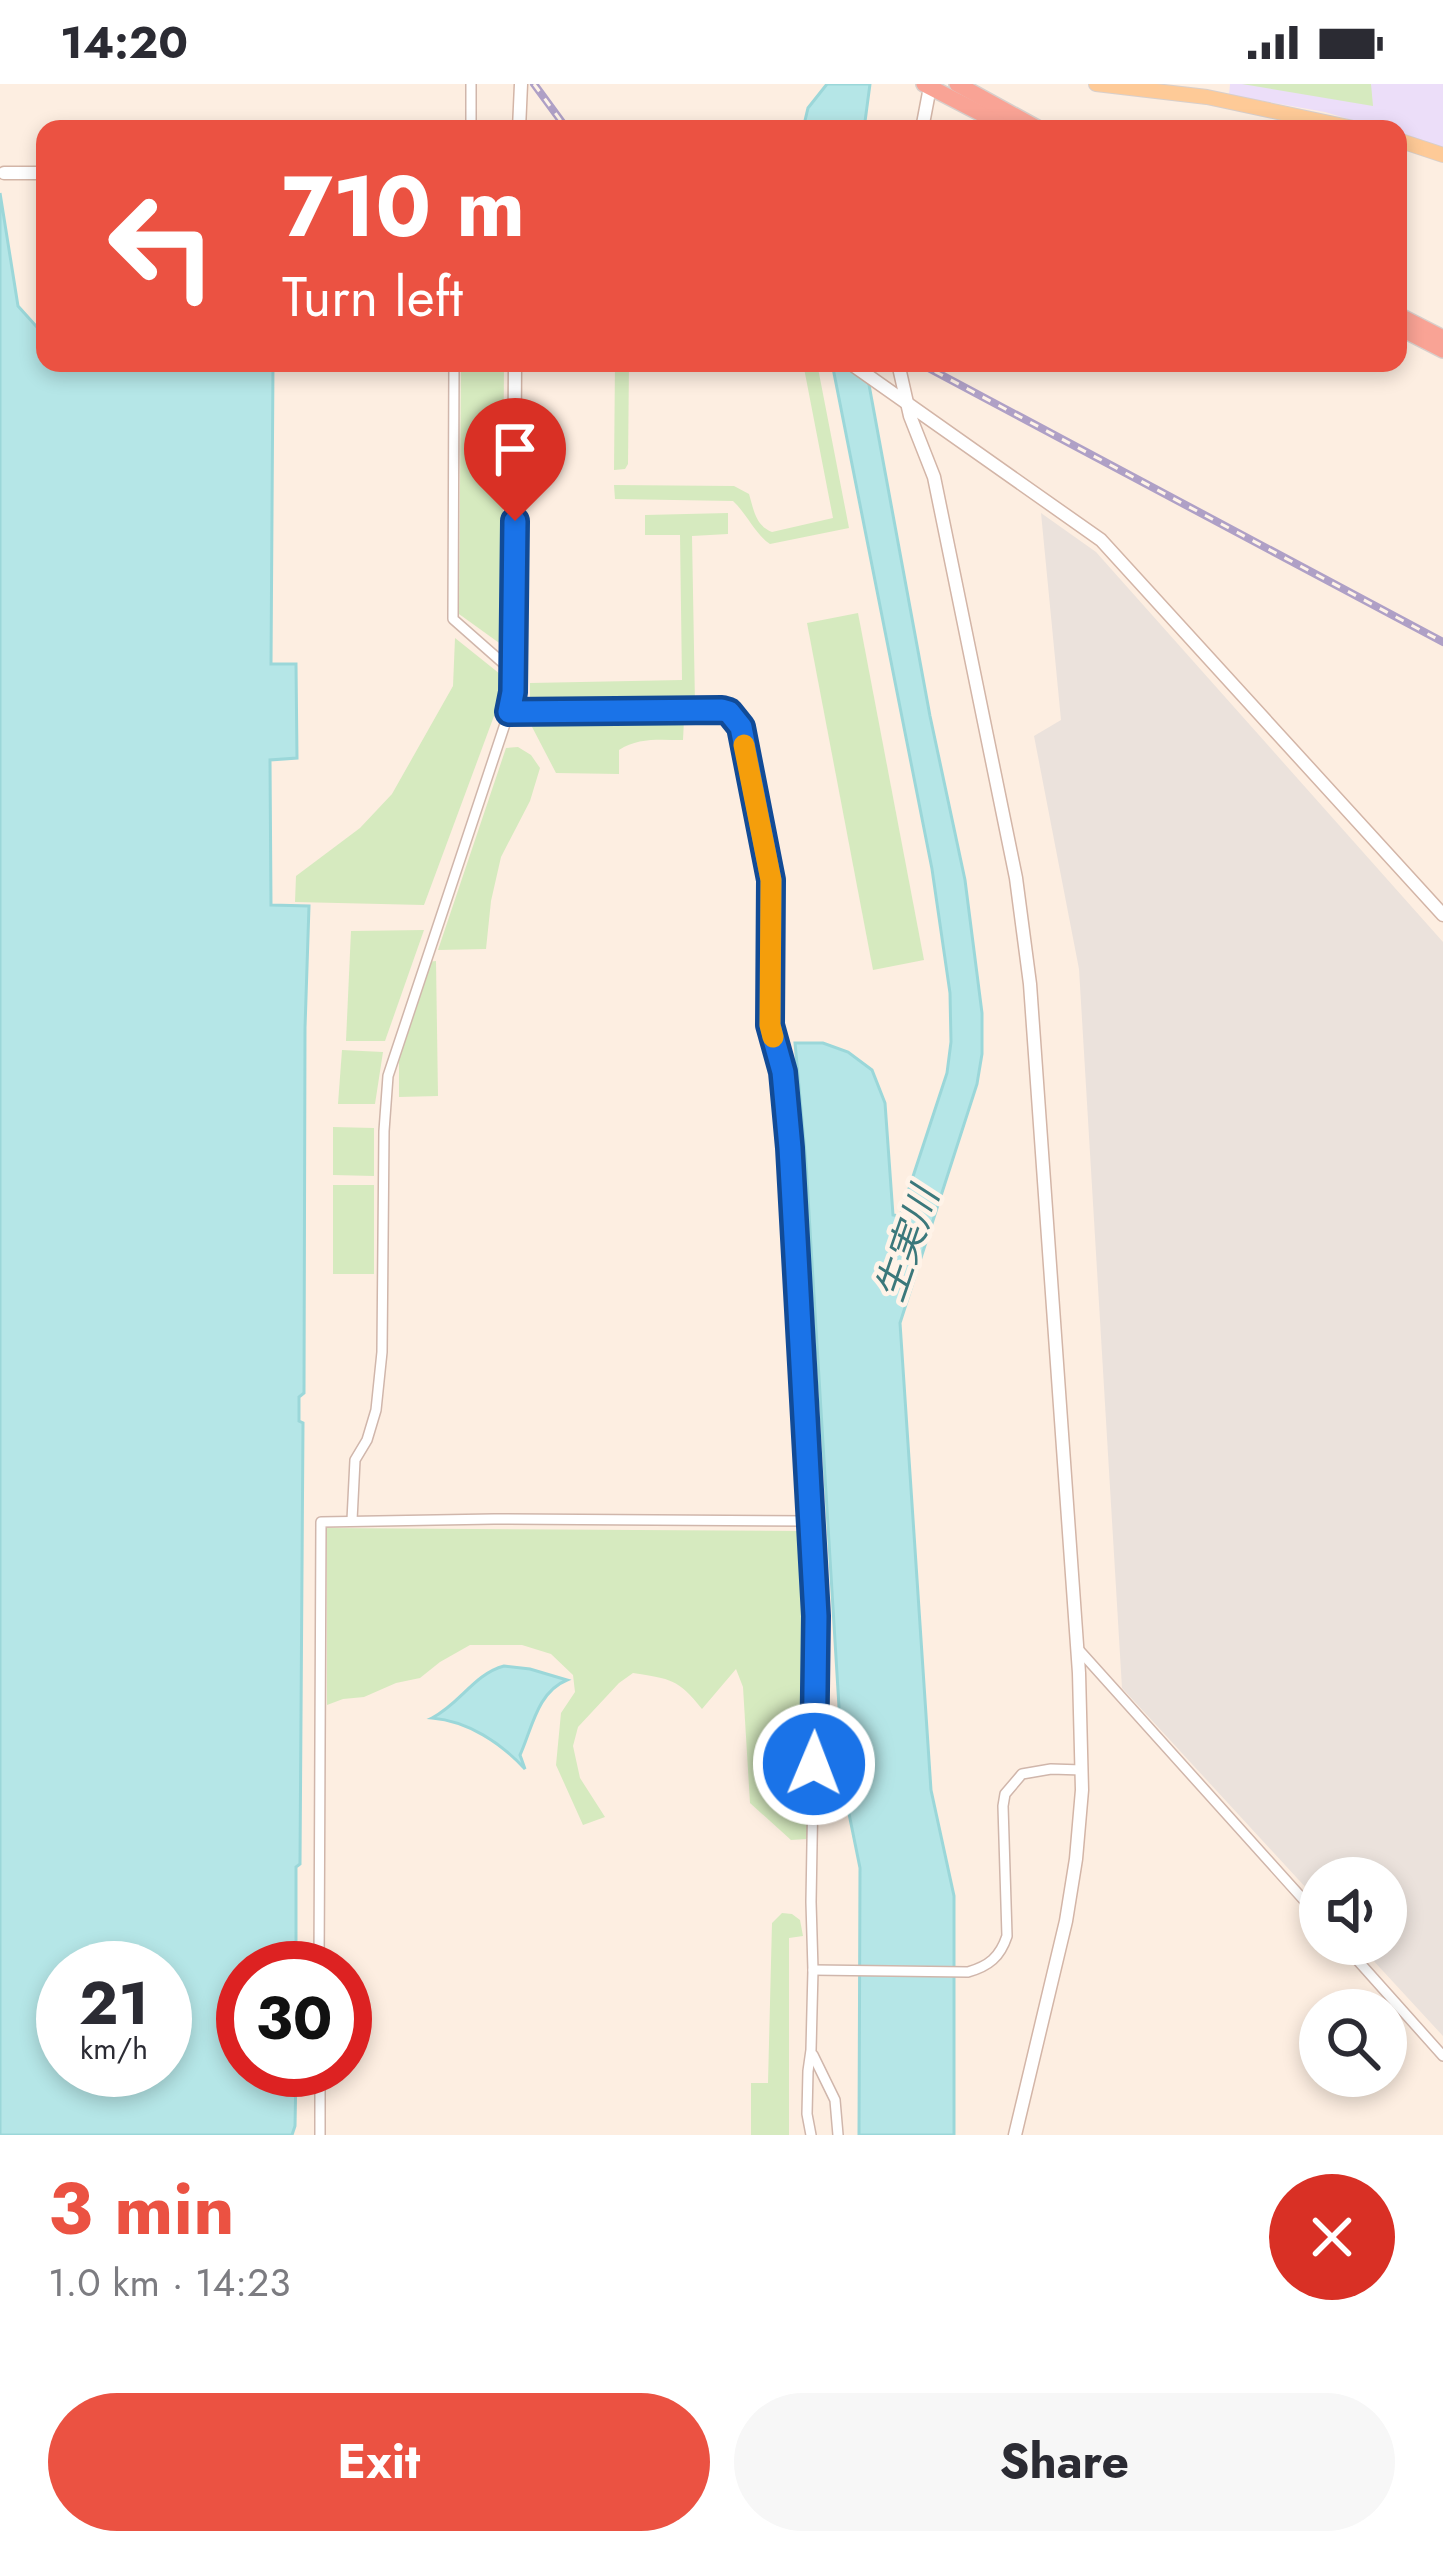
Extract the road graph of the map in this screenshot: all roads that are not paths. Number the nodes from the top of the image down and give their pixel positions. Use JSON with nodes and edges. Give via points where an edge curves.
{"nodes":[{"id":1,"x":471,"y":84,"type":"edge"},
{"id":2,"x":521,"y":84,"type":"edge"},
{"id":3,"x":957,"y":84,"type":"edge"},
{"id":4,"x":1096,"y":84,"type":"edge"},
{"id":5,"x":929,"y":85,"type":"edge"},
{"id":6,"x":1122,"y":86,"type":"edge"},
{"id":7,"x":1208,"y":91,"type":"edge"},
{"id":8,"x":471,"y":120,"type":"edge"},
{"id":9,"x":519,"y":120,"type":"edge"},
{"id":10,"x":923,"y":120,"type":"edge"},
{"id":11,"x":994,"y":120,"type":"edge"},
{"id":12,"x":1023,"y":120,"type":"edge"},
{"id":13,"x":1322,"y":120,"type":"edge"},
{"id":14,"x":1407,"y":143,"type":"edge"},
{"id":15,"x":1443,"y":155,"type":"edge"},
{"id":16,"x":36,"y":172,"type":"edge"},
{"id":17,"x":2,"y":173,"type":"edge"},
{"id":18,"x":1407,"y":320,"type":"edge"},
{"id":19,"x":1407,"y":332,"type":"edge"},
{"id":20,"x":1443,"y":338,"type":"edge"},
{"id":21,"x":1443,"y":350,"type":"edge"},
{"id":22,"x":454,"y":372,"type":"edge"},
{"id":23,"x":515,"y":372,"type":"edge"},
{"id":24,"x":864,"y":372,"type":"edge"},
{"id":25,"x":900,"y":372,"type":"edge"},
{"id":26,"x":905,"y":401,"type":"junction"},
{"id":27,"x":514,"y":673,"type":"junction"},
{"id":28,"x":513,"y":692,"type":"joint"},
{"id":29,"x":509,"y":712,"type":"junction"},
{"id":30,"x":1443,"y":915,"type":"edge"},
{"id":31,"x":352,"y":1520,"type":"junction"},
{"id":32,"x":810,"y":1521,"type":"junction"},
{"id":33,"x":1077,"y":1648,"type":"junction"},
{"id":34,"x":1082,"y":1770,"type":"junction"},
{"id":35,"x":1299,"y":1895,"type":"edge"},
{"id":36,"x":319,"y":1941,"type":"edge"},
{"id":37,"x":1362,"y":1965,"type":"edge"},
{"id":38,"x":813,"y":1970,"type":"junction"},
{"id":39,"x":811,"y":2050,"type":"junction"},
{"id":40,"x":1443,"y":2056,"type":"edge"},
{"id":41,"x":320,"y":2097,"type":"edge"},
{"id":42,"x":320,"y":2135,"type":"edge"},
{"id":43,"x":811,"y":2135,"type":"edge"},
{"id":44,"x":838,"y":2135,"type":"edge"},
{"id":45,"x":1015,"y":2135,"type":"edge"}],
"edges":[{"from":1,"to":8,"type":"street"},
{"from":2,"to":9,"type":"street"},
{"from":3,"to":12,"type":"highway"},
{"from":4,"to":6,"type":"main road"},
{"from":5,"to":10,"type":"street"},
{"from":5,"to":11,"type":"highway"},
{"from":6,"to":7,"type":"main road"},
{"from":7,"to":13,"type":"main road"},
{"from":14,"to":15,"type":"main road"},
{"from":16,"to":17,"type":"street"},
{"from":18,"to":20,"type":"highway"},
{"from":19,"to":21,"type":"highway"},
{"from":22,"to":27,"type":"street","via":[[453,619]]},
{"from":23,"to":27,"type":"street"},
{"from":24,"to":26,"type":"street"},
{"from":25,"to":26,"type":"street"},
{"from":26,"to":30,"type":"street","via":[[1101,540]]},
{"from":26,"to":33,"type":"street","via":[[934,477],[1016,878]]},
{"from":27,"to":28,"type":"street"},
{"from":28,"to":29,"type":"street"},
{"from":29,"to":31,"type":"street","via":[[388,1076],[382,1352],[376,1410],[355,1460]]},
{"from":29,"to":32,"type":"street","via":[[722,710],[741,727],[771,880],[770,1025],[790,1148]]},
{"from":31,"to":32,"type":"street"},
{"from":31,"to":36,"type":"street","via":[[321,1522]]},
{"from":32,"to":38,"type":"street"},
{"from":33,"to":34,"type":"street"},
{"from":33,"to":35,"type":"street"},
{"from":34,"to":38,"type":"street","via":[[1034,1770],[1006,1794],[1007,1936],[991,1961],[958,1972]]},
{"from":34,"to":45,"type":"street","via":[[1066,1921]]},
{"from":37,"to":40,"type":"street"},
{"from":38,"to":39,"type":"street"},
{"from":39,"to":43,"type":"street"},
{"from":39,"to":44,"type":"street","via":[[835,2100]]},
{"from":41,"to":42,"type":"street"}]}
